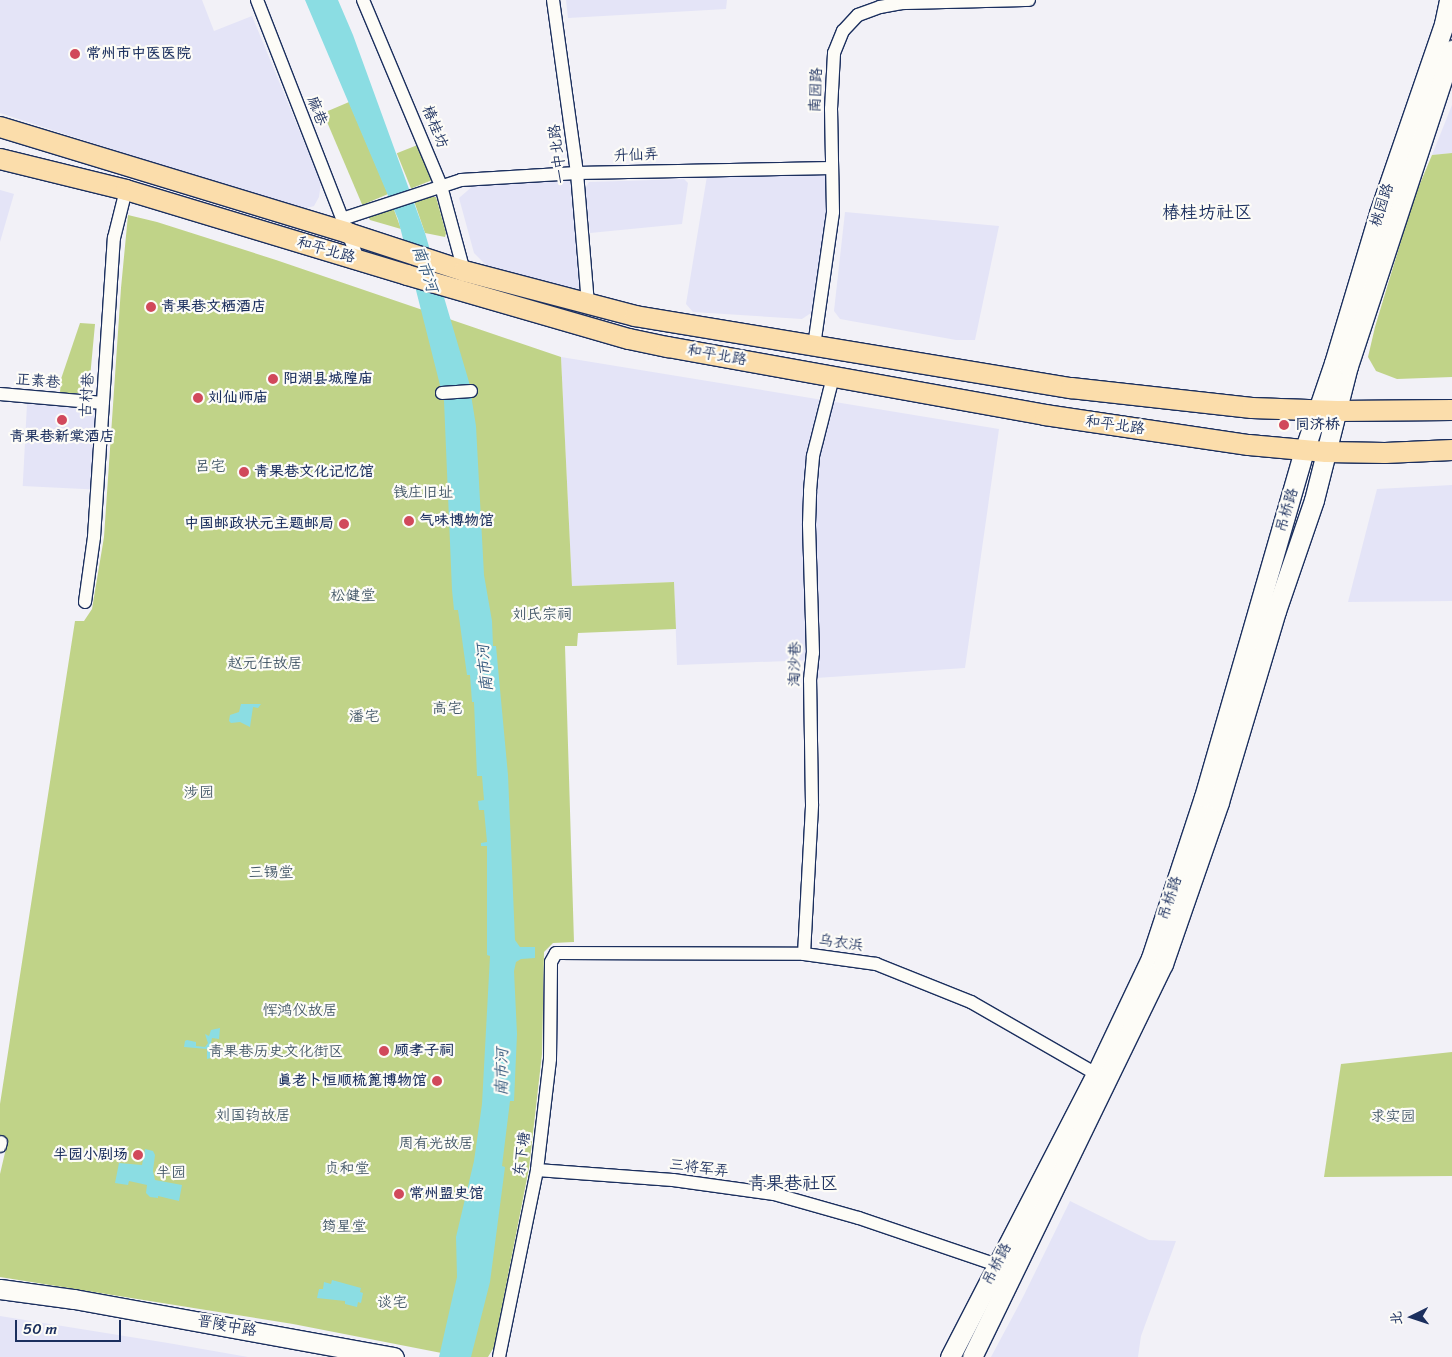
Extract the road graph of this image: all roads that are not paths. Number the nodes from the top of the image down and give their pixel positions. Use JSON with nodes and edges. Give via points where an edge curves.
{"nodes":[{"id":1,"x":257,"y":0,"type":"edge"},
{"id":2,"x":363,"y":0,"type":"edge"},
{"id":3,"x":553,"y":0,"type":"edge"},
{"id":4,"x":1028,"y":0,"type":"edge"},
{"id":5,"x":1449,"y":0,"type":"edge"},
{"id":6,"x":1452,"y":50,"type":"edge"},
{"id":7,"x":0,"y":127,"type":"edge"},
{"id":8,"x":0,"y":159,"type":"edge"},
{"id":9,"x":832,"y":168,"type":"junction"},
{"id":10,"x":577,"y":173,"type":"junction"},
{"id":11,"x":441,"y":186,"type":"junction"},
{"id":12,"x":126,"y":190,"type":"junction"},
{"id":13,"x":345,"y":226,"type":"junction"},
{"id":14,"x":358,"y":259,"type":"junction"},
{"id":15,"x":464,"y":271,"type":"junction"},
{"id":16,"x":588,"y":304,"type":"junction"},
{"id":17,"x":814,"y":346,"type":"junction"},
{"id":18,"x":833,"y":377,"type":"junction"},
{"id":19,"x":470,"y":391,"type":"dead end"},
{"id":20,"x":442,"y":393,"type":"dead end"},
{"id":21,"x":0,"y":394,"type":"edge"},
{"id":22,"x":103,"y":403,"type":"junction"},
{"id":23,"x":1452,"y":410,"type":"edge"},
{"id":24,"x":1327,"y":411,"type":"junction"},
{"id":25,"x":1452,"y":450,"type":"edge"},
{"id":26,"x":1304,"y":451,"type":"junction"},
{"id":27,"x":1326,"y":452,"type":"junction"},
{"id":28,"x":85,"y":602,"type":"dead end"},
{"id":29,"x":556,"y":953,"type":"joint"},
{"id":30,"x":804,"y":954,"type":"junction"},
{"id":31,"x":1096,"y":1074,"type":"junction"},
{"id":32,"x":537,"y":1170,"type":"junction"},
{"id":33,"x":997,"y":1265,"type":"junction"},
{"id":34,"x":0,"y":1289,"type":"edge"},
{"id":35,"x":344,"y":1352,"type":"edge"},
{"id":36,"x":394,"y":1357,"type":"edge"},
{"id":37,"x":499,"y":1357,"type":"edge"},
{"id":38,"x":950,"y":1357,"type":"edge"},
{"id":39,"x":972,"y":1357,"type":"edge"}],
"edges":[{"from":1,"to":13,"type":"street","name":"麻巷"},
{"from":2,"to":11,"type":"street","name":"椿桂坊"},
{"from":3,"to":10,"type":"street","name":"一中北路"},
{"from":4,"to":9,"type":"street","name":"南园路","via":[[902,4],[858,15],[843,31],[834,53]]},
{"from":5,"to":24,"type":"main road","name":"桃园路","via":[[1334,363]]},
{"from":6,"to":24,"type":"main road","name":"桃园路","via":[[1351,357]]},
{"from":7,"to":13,"type":"main road","name":"和平北路"},
{"from":8,"to":12,"type":"main road","name":"和平北路"},
{"from":9,"to":10,"type":"street","name":"升仙弄"},
{"from":9,"to":17,"type":"street","name":"南园路","via":[[833,212]]},
{"from":10,"to":11,"type":"street","name":"升仙弄","via":[[461,180]]},
{"from":10,"to":16,"type":"street","name":"一中北路"},
{"from":11,"to":13,"type":"street","name":"升仙弄","via":[[379,206]]},
{"from":11,"to":15,"type":"street","name":"椿桂坊"},
{"from":12,"to":14,"type":"main road","name":"和平北路"},
{"from":12,"to":22,"type":"street","name":"古村巷","via":[[114,238]]},
{"from":13,"to":14,"type":"street","name":"麻巷"},
{"from":13,"to":15,"type":"main road","name":"和平北路"},
{"from":14,"to":18,"type":"main road","name":"和平北路","via":[[630,338]]},
{"from":15,"to":16,"type":"main road","name":"和平北路"},
{"from":16,"to":17,"type":"main road","name":"和平北路","via":[[654,320]]},
{"from":17,"to":24,"type":"main road","name":"和平北路","via":[[1071,388],[1252,408]]},
{"from":18,"to":26,"type":"main road","name":"和平北路","via":[[1045,415]]},
{"from":18,"to":30,"type":"street","name":"淘沙巷","via":[[813,456],[810,491],[812,804]]},
{"from":19,"to":20,"type":"street"},
{"from":21,"to":22,"type":"street","name":"正素巷"},
{"from":22,"to":28,"type":"street","name":"古村巷","via":[[94,537]]},
{"from":23,"to":24,"type":"main road","name":"和平北路"},
{"from":24,"to":26,"type":"main road","name":"吊桥路"},
{"from":24,"to":27,"type":"main road","name":"吊桥路"},
{"from":25,"to":27,"type":"main road","name":"和平北路"},
{"from":26,"to":27,"type":"main road","name":"和平北路"},
{"from":26,"to":31,"type":"main road","name":"吊桥路","via":[[1204,797],[1151,958]]},
{"from":27,"to":39,"type":"main road","name":"吊桥路","via":[[1314,500],[1276,611],[1219,802],[1163,964]]},
{"from":29,"to":30,"type":"street","name":"乌衣浜"},
{"from":29,"to":32,"type":"street","name":"东下塘","via":[[551,962],[550,1058]]},
{"from":30,"to":31,"type":"street","name":"乌衣浜","via":[[876,964],[971,1002]]},
{"from":31,"to":33,"type":"main road","name":"吊桥路"},
{"from":32,"to":33,"type":"street","name":"三将军弄","via":[[672,1180],[774,1194],[859,1218]]},
{"from":32,"to":37,"type":"street","name":"东下塘"},
{"from":33,"to":38,"type":"main road","name":"吊桥路"},
{"from":34,"to":35,"type":"main road","name":"晋陵中路","via":[[74,1298]]},
{"from":35,"to":36,"type":"main road","name":"晋陵中路"}]}
